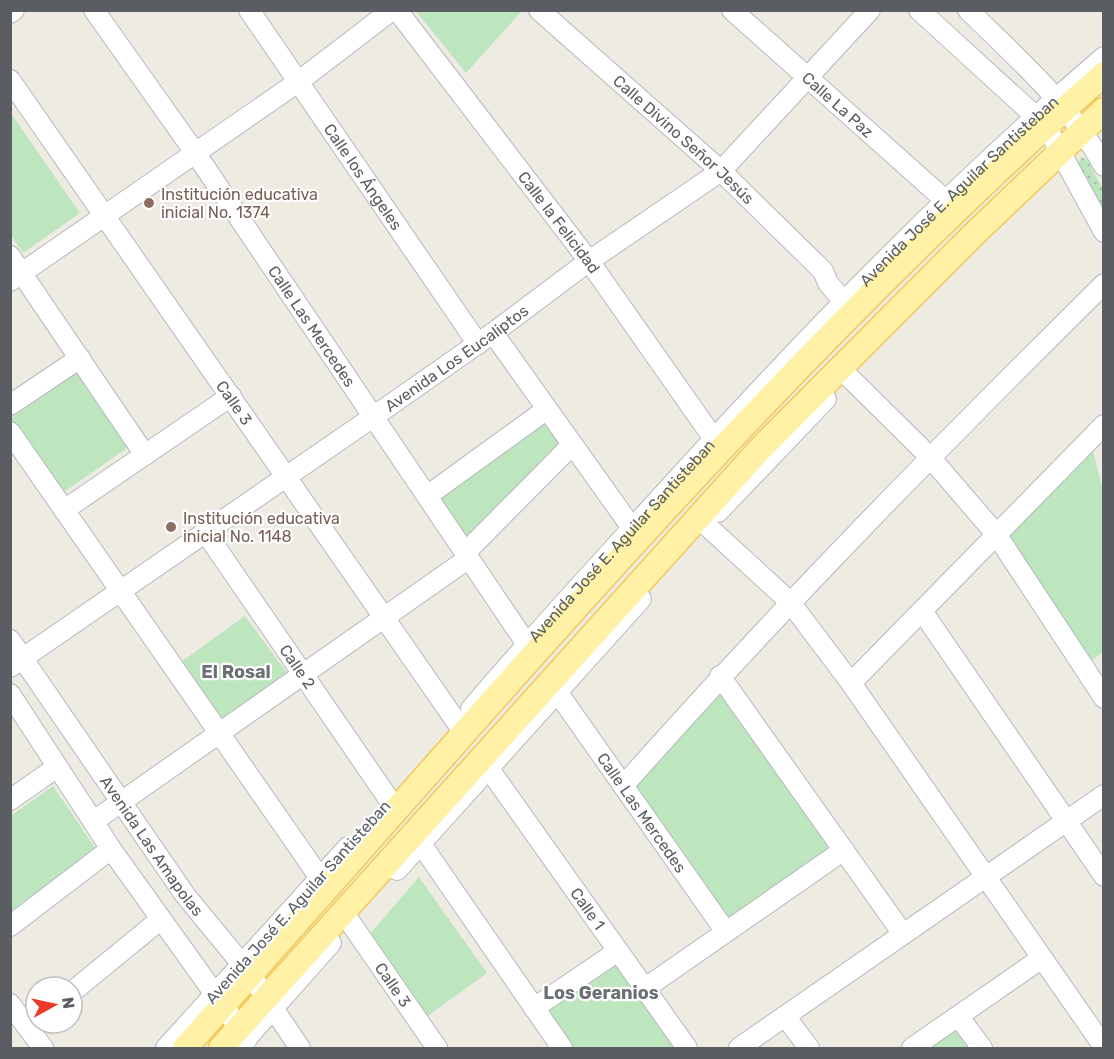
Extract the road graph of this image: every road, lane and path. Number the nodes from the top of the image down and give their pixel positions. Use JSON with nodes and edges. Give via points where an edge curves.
{"nodes":[{"id":1,"x":94,"y":10,"type":"edge"},
{"id":2,"x":249,"y":10,"type":"edge"},
{"id":3,"x":392,"y":10,"type":"edge"},
{"id":4,"x":397,"y":10,"type":"edge"},
{"id":5,"x":539,"y":10,"type":"edge"},
{"id":6,"x":732,"y":10,"type":"edge"},
{"id":7,"x":870,"y":10,"type":"edge"},
{"id":8,"x":919,"y":10,"type":"edge"},
{"id":9,"x":968,"y":10,"type":"edge"},
{"id":10,"x":1104,"y":57,"type":"edge"},
{"id":11,"x":1104,"y":74,"type":"edge"},
{"id":12,"x":806,"y":79,"type":"junction"},
{"id":13,"x":10,"y":80,"type":"edge"},
{"id":14,"x":298,"y":82,"type":"junction"},
{"id":15,"x":1061,"y":102,"type":"junction"},
{"id":16,"x":1104,"y":110,"type":"edge"},
{"id":17,"x":1040,"y":121,"type":"junction"},
{"id":18,"x":1091,"y":131,"type":"edge"},
{"id":19,"x":196,"y":154,"type":"junction"},
{"id":20,"x":1061,"y":155,"type":"junction"},
{"id":21,"x":1104,"y":166,"type":"edge"},
{"id":22,"x":722,"y":171,"type":"junction"},
{"id":23,"x":945,"y":200,"type":"junction"},
{"id":24,"x":105,"y":216,"type":"junction"},
{"id":25,"x":1104,"y":232,"type":"edge"},
{"id":26,"x":10,"y":256,"type":"edge"},
{"id":27,"x":589,"y":261,"type":"junction"},
{"id":28,"x":16,"y":277,"type":"edge"},
{"id":29,"x":1104,"y":284,"type":"edge"},
{"id":30,"x":849,"y":297,"type":"junction"},
{"id":31,"x":485,"y":339,"type":"junction"},
{"id":32,"x":80,"y":358,"type":"junction"},
{"id":33,"x":848,"y":376,"type":"junction"},
{"id":34,"x":231,"y":396,"type":"junction"},
{"id":35,"x":10,"y":405,"type":"edge"},
{"id":36,"x":547,"y":409,"type":"junction"},
{"id":37,"x":374,"y":417,"type":"junction"},
{"id":38,"x":1104,"y":425,"type":"edge"},
{"id":39,"x":10,"y":432,"type":"edge"},
{"id":40,"x":714,"y":439,"type":"junction"},
{"id":41,"x":573,"y":445,"type":"junction"},
{"id":42,"x":146,"y":455,"type":"junction"},
{"id":43,"x":930,"y":456,"type":"junction"},
{"id":44,"x":287,"y":477,"type":"junction"},
{"id":45,"x":427,"y":496,"type":"junction"},
{"id":46,"x":64,"y":510,"type":"junction"},
{"id":47,"x":706,"y":525,"type":"junction"},
{"id":48,"x":632,"y":528,"type":"junction"},
{"id":49,"x":206,"y":533,"type":"junction"},
{"id":50,"x":996,"y":534,"type":"junction"},
{"id":51,"x":467,"y":556,"type":"junction"},
{"id":52,"x":121,"y":592,"type":"junction"},
{"id":53,"x":790,"y":602,"type":"junction"},
{"id":54,"x":922,"y":611,"type":"junction"},
{"id":55,"x":384,"y":618,"type":"junction"},
{"id":56,"x":10,"y":640,"type":"edge"},
{"id":57,"x":526,"y":643,"type":"junction"},
{"id":58,"x":17,"y":662,"type":"edge"},
{"id":59,"x":1096,"y":671,"type":"edge"},
{"id":60,"x":304,"y":675,"type":"junction"},
{"id":61,"x":720,"y":676,"type":"junction"},
{"id":62,"x":851,"y":683,"type":"junction"},
{"id":63,"x":558,"y":693,"type":"junction"},
{"id":64,"x":10,"y":694,"type":"edge"},
{"id":65,"x":1104,"y":698,"type":"edge"},
{"id":66,"x":458,"y":724,"type":"junction"},
{"id":67,"x":220,"y":735,"type":"junction"},
{"id":68,"x":57,"y":767,"type":"junction"},
{"id":69,"x":489,"y":770,"type":"junction"},
{"id":70,"x":624,"y":785,"type":"junction"},
{"id":71,"x":1104,"y":795,"type":"edge"},
{"id":72,"x":10,"y":800,"type":"edge"},
{"id":73,"x":390,"y":801,"type":"junction"},
{"id":74,"x":122,"y":804,"type":"junction"},
{"id":75,"x":1066,"y":821,"type":"junction"},
{"id":76,"x":94,"y":822,"type":"junction"},
{"id":77,"x":421,"y":844,"type":"junction"},
{"id":78,"x":111,"y":849,"type":"junction"},
{"id":79,"x":844,"y":850,"type":"junction"},
{"id":80,"x":1104,"y":876,"type":"edge"},
{"id":81,"x":985,"y":877,"type":"junction"},
{"id":82,"x":320,"y":878,"type":"junction"},
{"id":83,"x":161,"y":919,"type":"junction"},
{"id":84,"x":350,"y":922,"type":"junction"},
{"id":85,"x":10,"y":926,"type":"edge"},
{"id":86,"x":726,"y":932,"type":"junction"},
{"id":87,"x":903,"y":934,"type":"junction"},
{"id":88,"x":618,"y":951,"type":"junction"},
{"id":89,"x":1042,"y":958,"type":"junction"},
{"id":90,"x":245,"y":969,"type":"junction"},
{"id":91,"x":84,"y":982,"type":"edge"},
{"id":92,"x":644,"y":988,"type":"junction"},
{"id":93,"x":218,"y":1000,"type":"junction"},
{"id":94,"x":10,"y":1004,"type":"edge"},
{"id":95,"x":271,"y":1004,"type":"junction"},
{"id":96,"x":534,"y":1008,"type":"junction"},
{"id":97,"x":785,"y":1016,"type":"junction"},
{"id":98,"x":24,"y":1017,"type":"edge"},
{"id":99,"x":960,"y":1017,"type":"junction"},
{"id":100,"x":244,"y":1041,"type":"edge"},
{"id":101,"x":1104,"y":1047,"type":"edge"},
{"id":102,"x":166,"y":1048,"type":"edge"},
{"id":103,"x":185,"y":1048,"type":"edge"},
{"id":104,"x":221,"y":1048,"type":"edge"},
{"id":105,"x":300,"y":1048,"type":"edge"},
{"id":106,"x":437,"y":1048,"type":"edge"},
{"id":107,"x":562,"y":1048,"type":"edge"},
{"id":108,"x":687,"y":1048,"type":"edge"},
{"id":109,"x":739,"y":1048,"type":"edge"},
{"id":110,"x":809,"y":1048,"type":"edge"},
{"id":111,"x":912,"y":1048,"type":"edge"},
{"id":112,"x":982,"y":1048,"type":"edge"}],
"edges":[{"from":1,"to":19,"type":"street","name":"Calle Las Mercedes"},
{"from":2,"to":14,"type":"street","name":"Calle los Ángeles"},
{"from":3,"to":14,"type":"street"},
{"from":4,"to":27,"type":"street","name":"Calle la Felicidad"},
{"from":5,"to":22,"type":"street","name":"Calle Divino Señor Jesús"},
{"from":6,"to":12,"type":"street","name":"Calle La Paz"},
{"from":7,"to":12,"type":"street","name":"Avenida Los Eucaliptos"},
{"from":8,"to":17,"type":"street"},
{"from":9,"to":15,"type":"street"},
{"from":10,"to":15,"type":"street","name":"Avenida José E. Aguilar Santisteban"},
{"from":11,"to":15,"type":"main road","name":"Avenida José E. Aguilar Santisteban"},
{"from":12,"to":22,"type":"street","name":"Avenida Los Eucaliptos"},
{"from":12,"to":23,"type":"street","name":"Calle La Paz"},
{"from":13,"to":24,"type":"street","name":"Calle 3"},
{"from":14,"to":19,"type":"street"},
{"from":14,"to":31,"type":"street","name":"Calle los Ángeles"},
{"from":15,"to":17,"type":"main road","name":"Avenida José E. Aguilar Santisteban"},
{"from":15,"to":18,"type":"street"},
{"from":16,"to":18,"type":"main road"},
{"from":17,"to":20,"type":"street"},
{"from":17,"to":23,"type":"street","name":"Avenida José E. Aguilar Santisteban"},
{"from":17,"to":90,"type":"main road","name":"Avenida José E. Aguilar Santisteban","via":[[742,429]]},
{"from":18,"to":20,"type":"main road"},
{"from":18,"to":21,"type":"street"},
{"from":19,"to":24,"type":"street"},
{"from":19,"to":37,"type":"street","name":"Calle Las Mercedes"},
{"from":20,"to":25,"type":"street"},
{"from":20,"to":33,"type":"street"},
{"from":20,"to":95,"type":"main road","via":[[842,365],[760,450],[474,766]]},
{"from":22,"to":27,"type":"street","name":"Avenida Los Eucaliptos"},
{"from":22,"to":30,"type":"street","name":"Calle Divino Señor Jesús","via":[[823,271],[828,284]]},
{"from":23,"to":30,"type":"street","name":"Avenida José E. Aguilar Santisteban"},
{"from":24,"to":28,"type":"street"},
{"from":24,"to":34,"type":"street","name":"Calle 3"},
{"from":26,"to":28,"type":"street"},
{"from":27,"to":31,"type":"street","name":"Avenida Los Eucaliptos"},
{"from":27,"to":40,"type":"street","name":"Calle la Felicidad"},
{"from":28,"to":32,"type":"street"},
{"from":29,"to":43,"type":"street"},
{"from":30,"to":40,"type":"street","name":"Avenida José E. Aguilar Santisteban"},
{"from":31,"to":36,"type":"street","name":"Calle los Ángeles"},
{"from":31,"to":37,"type":"street","name":"Avenida Los Eucaliptos"},
{"from":32,"to":35,"type":"street"},
{"from":32,"to":42,"type":"street"},
{"from":33,"to":43,"type":"street"},
{"from":33,"to":47,"type":"street"},
{"from":34,"to":42,"type":"street"},
{"from":34,"to":44,"type":"street","name":"Calle 3"},
{"from":36,"to":41,"type":"street","name":"Calle los Ángeles"},
{"from":36,"to":45,"type":"street"},
{"from":37,"to":44,"type":"street","name":"Avenida Los Eucaliptos"},
{"from":37,"to":45,"type":"street","name":"Calle Las Mercedes"},
{"from":38,"to":50,"type":"street"},
{"from":39,"to":46,"type":"street"},
{"from":40,"to":48,"type":"street","name":"Avenida José E. Aguilar Santisteban"},
{"from":41,"to":48,"type":"street","name":"Calle los Ángeles"},
{"from":41,"to":51,"type":"street"},
{"from":42,"to":46,"type":"street"},
{"from":43,"to":50,"type":"street"},
{"from":43,"to":53,"type":"street"},
{"from":44,"to":49,"type":"street","name":"Avenida Los Eucaliptos"},
{"from":44,"to":55,"type":"street","name":"Calle 3"},
{"from":45,"to":51,"type":"street","name":"Calle Las Mercedes"},
{"from":46,"to":52,"type":"street"},
{"from":47,"to":53,"type":"street"},
{"from":47,"to":63,"type":"street"},
{"from":48,"to":57,"type":"street","name":"Avenida José E. Aguilar Santisteban"},
{"from":49,"to":52,"type":"street","name":"Avenida Los Eucaliptos"},
{"from":49,"to":60,"type":"street","name":"Calle 2"},
{"from":50,"to":54,"type":"street"},
{"from":50,"to":59,"type":"street"},
{"from":51,"to":55,"type":"street"},
{"from":51,"to":57,"type":"street","name":"Calle Las Mercedes"},
{"from":52,"to":58,"type":"street","name":"Avenida Los Eucaliptos"},
{"from":52,"to":67,"type":"street"},
{"from":53,"to":61,"type":"street"},
{"from":53,"to":62,"type":"street"},
{"from":54,"to":62,"type":"street"},
{"from":54,"to":75,"type":"street"},
{"from":55,"to":60,"type":"street"},
{"from":55,"to":66,"type":"street","name":"Calle 3"},
{"from":56,"to":58,"type":"street","name":"Avenida Las Amapolas"},
{"from":57,"to":66,"type":"street","name":"Avenida José E. Aguilar Santisteban"},
{"from":58,"to":74,"type":"street","name":"Avenida Las Amapolas"},
{"from":59,"to":65,"type":"street"},
{"from":60,"to":67,"type":"street"},
{"from":60,"to":73,"type":"street","name":"Calle 2"},
{"from":61,"to":70,"type":"street"},
{"from":61,"to":79,"type":"street"},
{"from":62,"to":81,"type":"street"},
{"from":63,"to":69,"type":"street"},
{"from":63,"to":70,"type":"street","name":"Calle Las Mercedes"},
{"from":64,"to":68,"type":"street"},
{"from":66,"to":73,"type":"street","name":"Avenida José E. Aguilar Santisteban"},
{"from":67,"to":74,"type":"street"},
{"from":67,"to":82,"type":"street"},
{"from":68,"to":72,"type":"street"},
{"from":68,"to":76,"type":"street"},
{"from":69,"to":77,"type":"street"},
{"from":69,"to":88,"type":"street","name":"Calle 1"},
{"from":70,"to":86,"type":"street","name":"Calle Las Mercedes"},
{"from":71,"to":75,"type":"street"},
{"from":73,"to":82,"type":"street","name":"Avenida José E. Aguilar Santisteban"},
{"from":74,"to":76,"type":"street"},
{"from":74,"to":90,"type":"street","name":"Avenida Las Amapolas","via":[[186,895]]},
{"from":75,"to":80,"type":"street"},
{"from":75,"to":81,"type":"street"},
{"from":76,"to":78,"type":"street"},
{"from":77,"to":84,"type":"street"},
{"from":77,"to":96,"type":"street"},
{"from":78,"to":83,"type":"street"},
{"from":78,"to":85,"type":"street"},
{"from":79,"to":86,"type":"street"},
{"from":79,"to":87,"type":"street"},
{"from":81,"to":87,"type":"street"},
{"from":81,"to":89,"type":"street"},
{"from":82,"to":90,"type":"street","name":"Avenida José E. Aguilar Santisteban"},
{"from":83,"to":91,"type":"street"},
{"from":83,"to":93,"type":"street"},
{"from":84,"to":95,"type":"street"},
{"from":84,"to":106,"type":"street","name":"Calle 3"},
{"from":86,"to":92,"type":"street"},
{"from":87,"to":97,"type":"street"},
{"from":88,"to":92,"type":"street","name":"Calle 1"},
{"from":88,"to":96,"type":"street"},
{"from":89,"to":99,"type":"street"},
{"from":89,"to":101,"type":"street"},
{"from":90,"to":93,"type":"main road","name":"Avenida José E. Aguilar Santisteban"},
{"from":90,"to":95,"type":"street","name":"Avenida Las Amapolas"},
{"from":92,"to":108,"type":"street","name":"Calle 1"},
{"from":93,"to":100,"type":"street"},
{"from":93,"to":102,"type":"street","name":"Avenida José E. Aguilar Santisteban"},
{"from":93,"to":103,"type":"main road","name":"Avenida José E. Aguilar Santisteban"},
{"from":94,"to":98,"type":"street"},
{"from":95,"to":100,"type":"main road"},
{"from":95,"to":105,"type":"street","name":"Avenida Las Amapolas"},
{"from":96,"to":107,"type":"street"},
{"from":97,"to":109,"type":"street"},
{"from":97,"to":110,"type":"street"},
{"from":99,"to":111,"type":"street"},
{"from":99,"to":112,"type":"street"},
{"from":100,"to":104,"type":"main road"}]}
